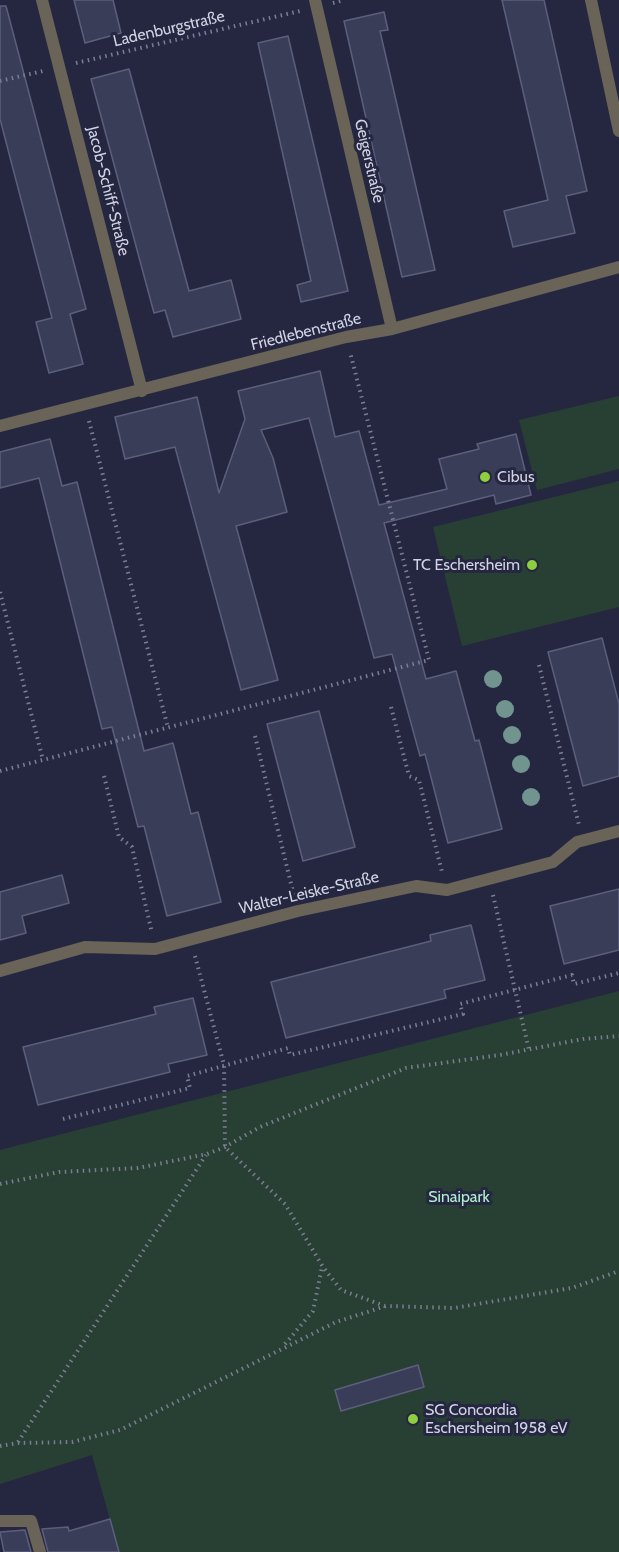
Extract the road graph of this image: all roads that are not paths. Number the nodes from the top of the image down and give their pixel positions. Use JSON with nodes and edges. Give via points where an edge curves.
{"nodes":[{"id":1,"x":42,"y":0,"type":"edge"},
{"id":2,"x":591,"y":0,"type":"edge"},
{"id":3,"x":315,"y":4,"type":"edge"},
{"id":4,"x":619,"y":131,"type":"edge"},
{"id":5,"x":619,"y":267,"type":"edge"},
{"id":6,"x":392,"y":329,"type":"junction"},
{"id":7,"x":142,"y":391,"type":"junction"},
{"id":8,"x":0,"y":426,"type":"edge"},
{"id":9,"x":619,"y":831,"type":"edge"},
{"id":10,"x":0,"y":971,"type":"edge"},
{"id":11,"x":0,"y":1521,"type":"edge"},
{"id":12,"x":40,"y":1552,"type":"edge"}],
"edges":[{"from":1,"to":7,"type":"street","name":"Jacob-Schiff-Straße"},
{"from":2,"to":4,"type":"street"},
{"from":3,"to":6,"type":"street","name":"Geigerstraße"},
{"from":5,"to":6,"type":"street","name":"Friedlebenstraße"},
{"from":6,"to":7,"type":"street","name":"Friedlebenstraße"},
{"from":7,"to":8,"type":"street","name":"Friedlebenstraße"},
{"from":9,"to":10,"type":"street","name":"Walter-Leiske-Straße","via":[[583,840],[553,862],[447,890],[416,886],[298,911],[155,949],[85,947]]},
{"from":11,"to":12,"type":"street","via":[[31,1521]]}]}
